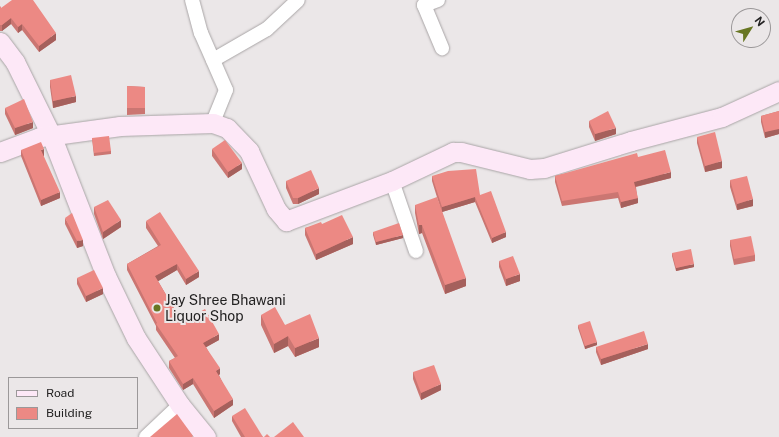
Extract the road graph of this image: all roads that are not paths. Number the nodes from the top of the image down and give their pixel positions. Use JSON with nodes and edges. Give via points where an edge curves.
{"nodes":[{"id":1,"x":192,"y":0,"type":"edge"},
{"id":2,"x":298,"y":0,"type":"edge"},
{"id":3,"x":438,"y":0,"type":"edge"},
{"id":4,"x":0,"y":42,"type":"edge"},
{"id":5,"x":442,"y":48,"type":"dead end"},
{"id":6,"x":213,"y":60,"type":"junction"},
{"id":7,"x":779,"y":91,"type":"edge"},
{"id":8,"x":213,"y":123,"type":"junction"},
{"id":9,"x":51,"y":135,"type":"junction"},
{"id":10,"x":0,"y":152,"type":"edge"},
{"id":11,"x":392,"y":181,"type":"junction"},
{"id":12,"x":416,"y":251,"type":"dead end"},
{"id":13,"x":180,"y":405,"type":"junction"},
{"id":14,"x":146,"y":437,"type":"edge"},
{"id":15,"x":206,"y":437,"type":"edge"}],
"edges":[{"from":1,"to":6,"type":"street","via":[[201,33]]},
{"from":2,"to":6,"type":"street","via":[[267,30]]},
{"from":3,"to":5,"type":"street","via":[[424,5]]},
{"from":4,"to":9,"type":"street","via":[[15,62]]},
{"from":6,"to":8,"type":"street","via":[[226,90]]},
{"from":7,"to":11,"type":"street","via":[[722,117],[544,168],[530,169],[453,152]]},
{"from":8,"to":9,"type":"street","via":[[120,126]]},
{"from":8,"to":11,"type":"street","via":[[227,128],[249,151],[276,209],[286,221]]},
{"from":9,"to":10,"type":"street"},
{"from":9,"to":13,"type":"street","via":[[70,190],[123,311],[136,338]]},
{"from":11,"to":12,"type":"street"},
{"from":13,"to":14,"type":"street"},
{"from":13,"to":15,"type":"street"}]}
